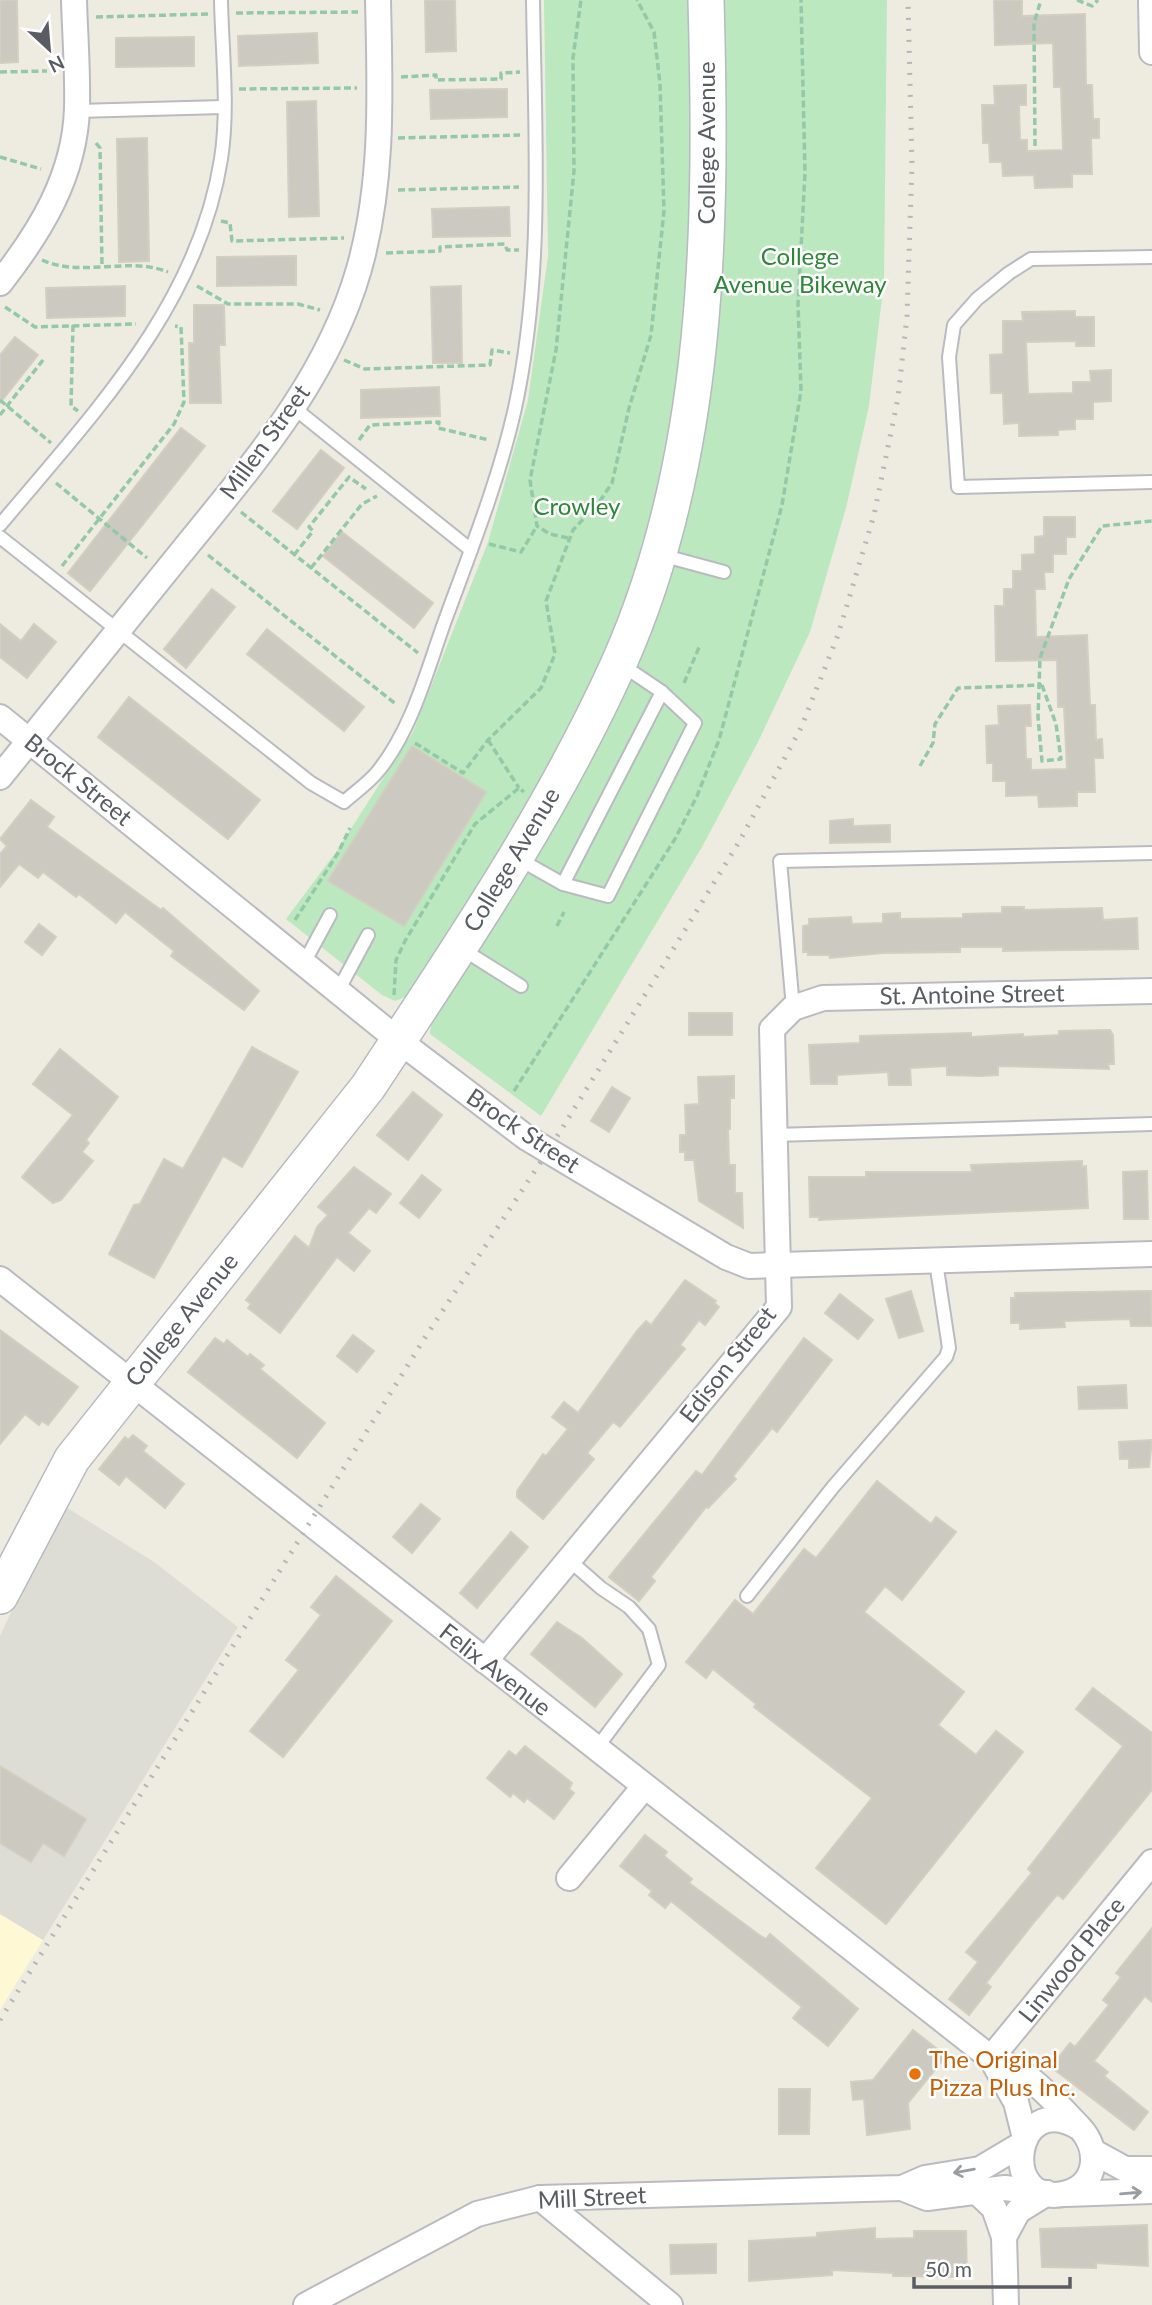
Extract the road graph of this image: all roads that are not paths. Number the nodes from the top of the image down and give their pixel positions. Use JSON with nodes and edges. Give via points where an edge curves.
{"nodes":[{"id":1,"x":74,"y":0,"type":"edge"},
{"id":2,"x":221,"y":0,"type":"edge"},
{"id":3,"x":378,"y":0,"type":"edge"},
{"id":4,"x":533,"y":0,"type":"edge"},
{"id":5,"x":706,"y":0,"type":"edge"},
{"id":6,"x":1151,"y":0,"type":"edge"},
{"id":7,"x":1152,"y":52,"type":"edge"},
{"id":8,"x":223,"y":107,"type":"junction"},
{"id":9,"x":77,"y":111,"type":"junction"},
{"id":10,"x":1152,"y":257,"type":"edge"},
{"id":11,"x":0,"y":283,"type":"edge"},
{"id":12,"x":294,"y":408,"type":"junction"},
{"id":13,"x":1152,"y":482,"type":"edge"},
{"id":14,"x":0,"y":525,"type":"edge"},
{"id":15,"x":0,"y":537,"type":"edge"},
{"id":16,"x":471,"y":550,"type":"junction"},
{"id":17,"x":657,"y":554,"type":"junction"},
{"id":18,"x":724,"y":572,"type":"dead end"},
{"id":19,"x":118,"y":632,"type":"junction"},
{"id":20,"x":619,"y":662,"type":"junction"},
{"id":21,"x":662,"y":692,"type":"junction"},
{"id":22,"x":0,"y":717,"type":"edge"},
{"id":23,"x":30,"y":741,"type":"junction"},
{"id":24,"x":0,"y":778,"type":"edge"},
{"id":25,"x":1152,"y":853,"type":"edge"},
{"id":26,"x":517,"y":858,"type":"junction"},
{"id":27,"x":563,"y":884,"type":"junction"},
{"id":28,"x":330,"y":915,"type":"dead end"},
{"id":29,"x":368,"y":934,"type":"dead end"},
{"id":30,"x":459,"y":947,"type":"junction"},
{"id":31,"x":304,"y":963,"type":"junction"},
{"id":32,"x":521,"y":986,"type":"dead end"},
{"id":33,"x":338,"y":991,"type":"junction"},
{"id":34,"x":1152,"y":991,"type":"edge"},
{"id":35,"x":793,"y":1008,"type":"junction"},
{"id":36,"x":398,"y":1040,"type":"junction"},
{"id":37,"x":1152,"y":1124,"type":"edge"},
{"id":38,"x":775,"y":1135,"type":"junction"},
{"id":39,"x":1152,"y":1254,"type":"edge"},
{"id":40,"x":936,"y":1262,"type":"junction"},
{"id":41,"x":778,"y":1266,"type":"junction"},
{"id":42,"x":0,"y":1279,"type":"edge"},
{"id":43,"x":132,"y":1385,"type":"junction"},
{"id":44,"x":569,"y":1560,"type":"junction"},
{"id":45,"x":0,"y":1595,"type":"edge"},
{"id":46,"x":747,"y":1596,"type":"dead end"},
{"id":47,"x":485,"y":1661,"type":"junction"},
{"id":48,"x":596,"y":1749,"type":"junction"},
{"id":49,"x":644,"y":1787,"type":"junction"},
{"id":50,"x":1152,"y":1862,"type":"edge"},
{"id":51,"x":569,"y":1878,"type":"dead end"},
{"id":52,"x":991,"y":2058,"type":"junction"},
{"id":53,"x":1080,"y":2128,"type":"junction"},
{"id":54,"x":1023,"y":2141,"type":"junction"},
{"id":55,"x":1094,"y":2152,"type":"junction"},
{"id":56,"x":1152,"y":2169,"type":"edge"},
{"id":57,"x":902,"y":2188,"type":"junction"},
{"id":58,"x":1152,"y":2191,"type":"edge"},
{"id":59,"x":978,"y":2193,"type":"junction"},
{"id":60,"x":1054,"y":2194,"type":"junction"},
{"id":61,"x":531,"y":2200,"type":"junction"},
{"id":62,"x":1004,"y":2237,"type":"junction"},
{"id":63,"x":306,"y":2305,"type":"edge"},
{"id":64,"x":646,"y":2305,"type":"edge"},
{"id":65,"x":670,"y":2305,"type":"edge"},
{"id":66,"x":1006,"y":2305,"type":"edge"}],
"edges":[{"from":1,"to":9,"type":"street"},
{"from":2,"to":8,"type":"lane"},
{"from":3,"to":12,"type":"street","name":"Millen Street","via":[[375,189],[356,277],[326,353]]},
{"from":4,"to":16,"type":"lane","via":[[536,249],[524,356],[505,443]]},
{"from":5,"to":17,"type":"street","name":"College Avenue","via":[[709,129],[702,328],[684,440]]},
{"from":6,"to":7,"type":"street"},
{"from":8,"to":9,"type":"lane"},
{"from":8,"to":14,"type":"lane","via":[[221,156],[208,217],[187,275],[160,324]]},
{"from":9,"to":11,"type":"street","via":[[66,169],[50,212]]},
{"from":10,"to":13,"type":"lane","via":[[1031,259],[1009,272],[954,325],[949,357],[958,487]]},
{"from":12,"to":16,"type":"lane"},
{"from":12,"to":19,"type":"street","name":"Millen Street"},
{"from":15,"to":19,"type":"lane"},
{"from":16,"to":19,"type":"lane","via":[[402,734],[378,771],[344,802],[311,783]]},
{"from":17,"to":18,"type":"lane"},
{"from":17,"to":20,"type":"street","name":"College Avenue"},
{"from":19,"to":23,"type":"street","name":"Millen Street"},
{"from":20,"to":21,"type":"lane"},
{"from":20,"to":26,"type":"street","name":"College Avenue"},
{"from":21,"to":27,"type":"lane"},
{"from":21,"to":27,"type":"lane","via":[[695,723],[608,896]]},
{"from":22,"to":23,"type":"street","name":"Brock Street"},
{"from":23,"to":24,"type":"street","name":"Millen Street"},
{"from":23,"to":31,"type":"street","name":"Brock Street"},
{"from":25,"to":35,"type":"lane","via":[[780,861]]},
{"from":26,"to":27,"type":"lane"},
{"from":26,"to":30,"type":"street","name":"College Avenue"},
{"from":28,"to":31,"type":"lane"},
{"from":29,"to":33,"type":"lane"},
{"from":30,"to":32,"type":"lane"},
{"from":30,"to":36,"type":"street","name":"College Avenue"},
{"from":31,"to":33,"type":"street","name":"Brock Street"},
{"from":33,"to":36,"type":"street","name":"Brock Street"},
{"from":34,"to":35,"type":"street","name":"St. Antoine Street","via":[[823,998]]},
{"from":35,"to":38,"type":"street","name":"Edison Street","via":[[772,1029]]},
{"from":36,"to":41,"type":"street","name":"Brock Street","via":[[527,1138],[613,1190],[726,1257],[749,1266]]},
{"from":36,"to":43,"type":"street","name":"College Avenue","via":[[368,1087]]},
{"from":37,"to":38,"type":"lane"},
{"from":38,"to":41,"type":"street","name":"Edison Street"},
{"from":39,"to":40,"type":"street","name":"Brock Street"},
{"from":40,"to":41,"type":"street","name":"Brock Street"},
{"from":40,"to":46,"type":"lane","via":[[949,1348],[946,1357],[833,1487]]},
{"from":41,"to":44,"type":"street","name":"Edison Street","via":[[779,1307]]},
{"from":42,"to":43,"type":"street","name":"Felix Avenue"},
{"from":43,"to":45,"type":"street","name":"College Avenue","via":[[72,1459]]},
{"from":43,"to":47,"type":"street","name":"Felix Avenue"},
{"from":44,"to":47,"type":"street","name":"Edison Street"},
{"from":44,"to":48,"type":"lane","via":[[629,1606],[649,1629],[659,1665]]},
{"from":47,"to":48,"type":"street","name":"Felix Avenue"},
{"from":48,"to":49,"type":"street","name":"Felix Avenue"},
{"from":49,"to":51,"type":"street"},
{"from":49,"to":52,"type":"street","name":"Felix Avenue"},
{"from":50,"to":52,"type":"street","name":"Linwood Place"},
{"from":52,"to":53,"type":"street","name":"Felix Avenue","via":[[1012,2065],[1036,2083]]},
{"from":52,"to":54,"type":"street","name":"Felix Avenue","via":[[1016,2102]]},
{"from":53,"to":54,"type":"street","via":[[1055,2120],[1038,2125]]},
{"from":53,"to":55,"type":"street"},
{"from":54,"to":57,"type":"street","name":"Mill Street","one_way":true,"via":[[980,2169],[925,2178]]},
{"from":54,"to":60,"type":"street","via":[[1020,2164],[1024,2174],[1030,2183]]},
{"from":55,"to":56,"type":"street","via":[[1125,2169]]},
{"from":55,"to":60,"type":"street","via":[[1087,2180],[1071,2192]]},
{"from":57,"to":59,"type":"street","name":"Mill Street","via":[[927,2199]]},
{"from":57,"to":61,"type":"street","name":"Mill Street"},
{"from":60,"to":58,"type":"street","name":"Mill Street","one_way":true},
{"from":59,"to":60,"type":"street","name":"Mill Street","via":[[1005,2188]]},
{"from":59,"to":62,"type":"street","via":[[994,2208]]},
{"from":60,"to":62,"type":"street","via":[[1018,2211]]},
{"from":61,"to":63,"type":"street","name":"Mill Street","via":[[477,2214]]},
{"from":61,"to":64,"type":"street"},
{"from":61,"to":65,"type":"street"},
{"from":62,"to":66,"type":"street"}]}
